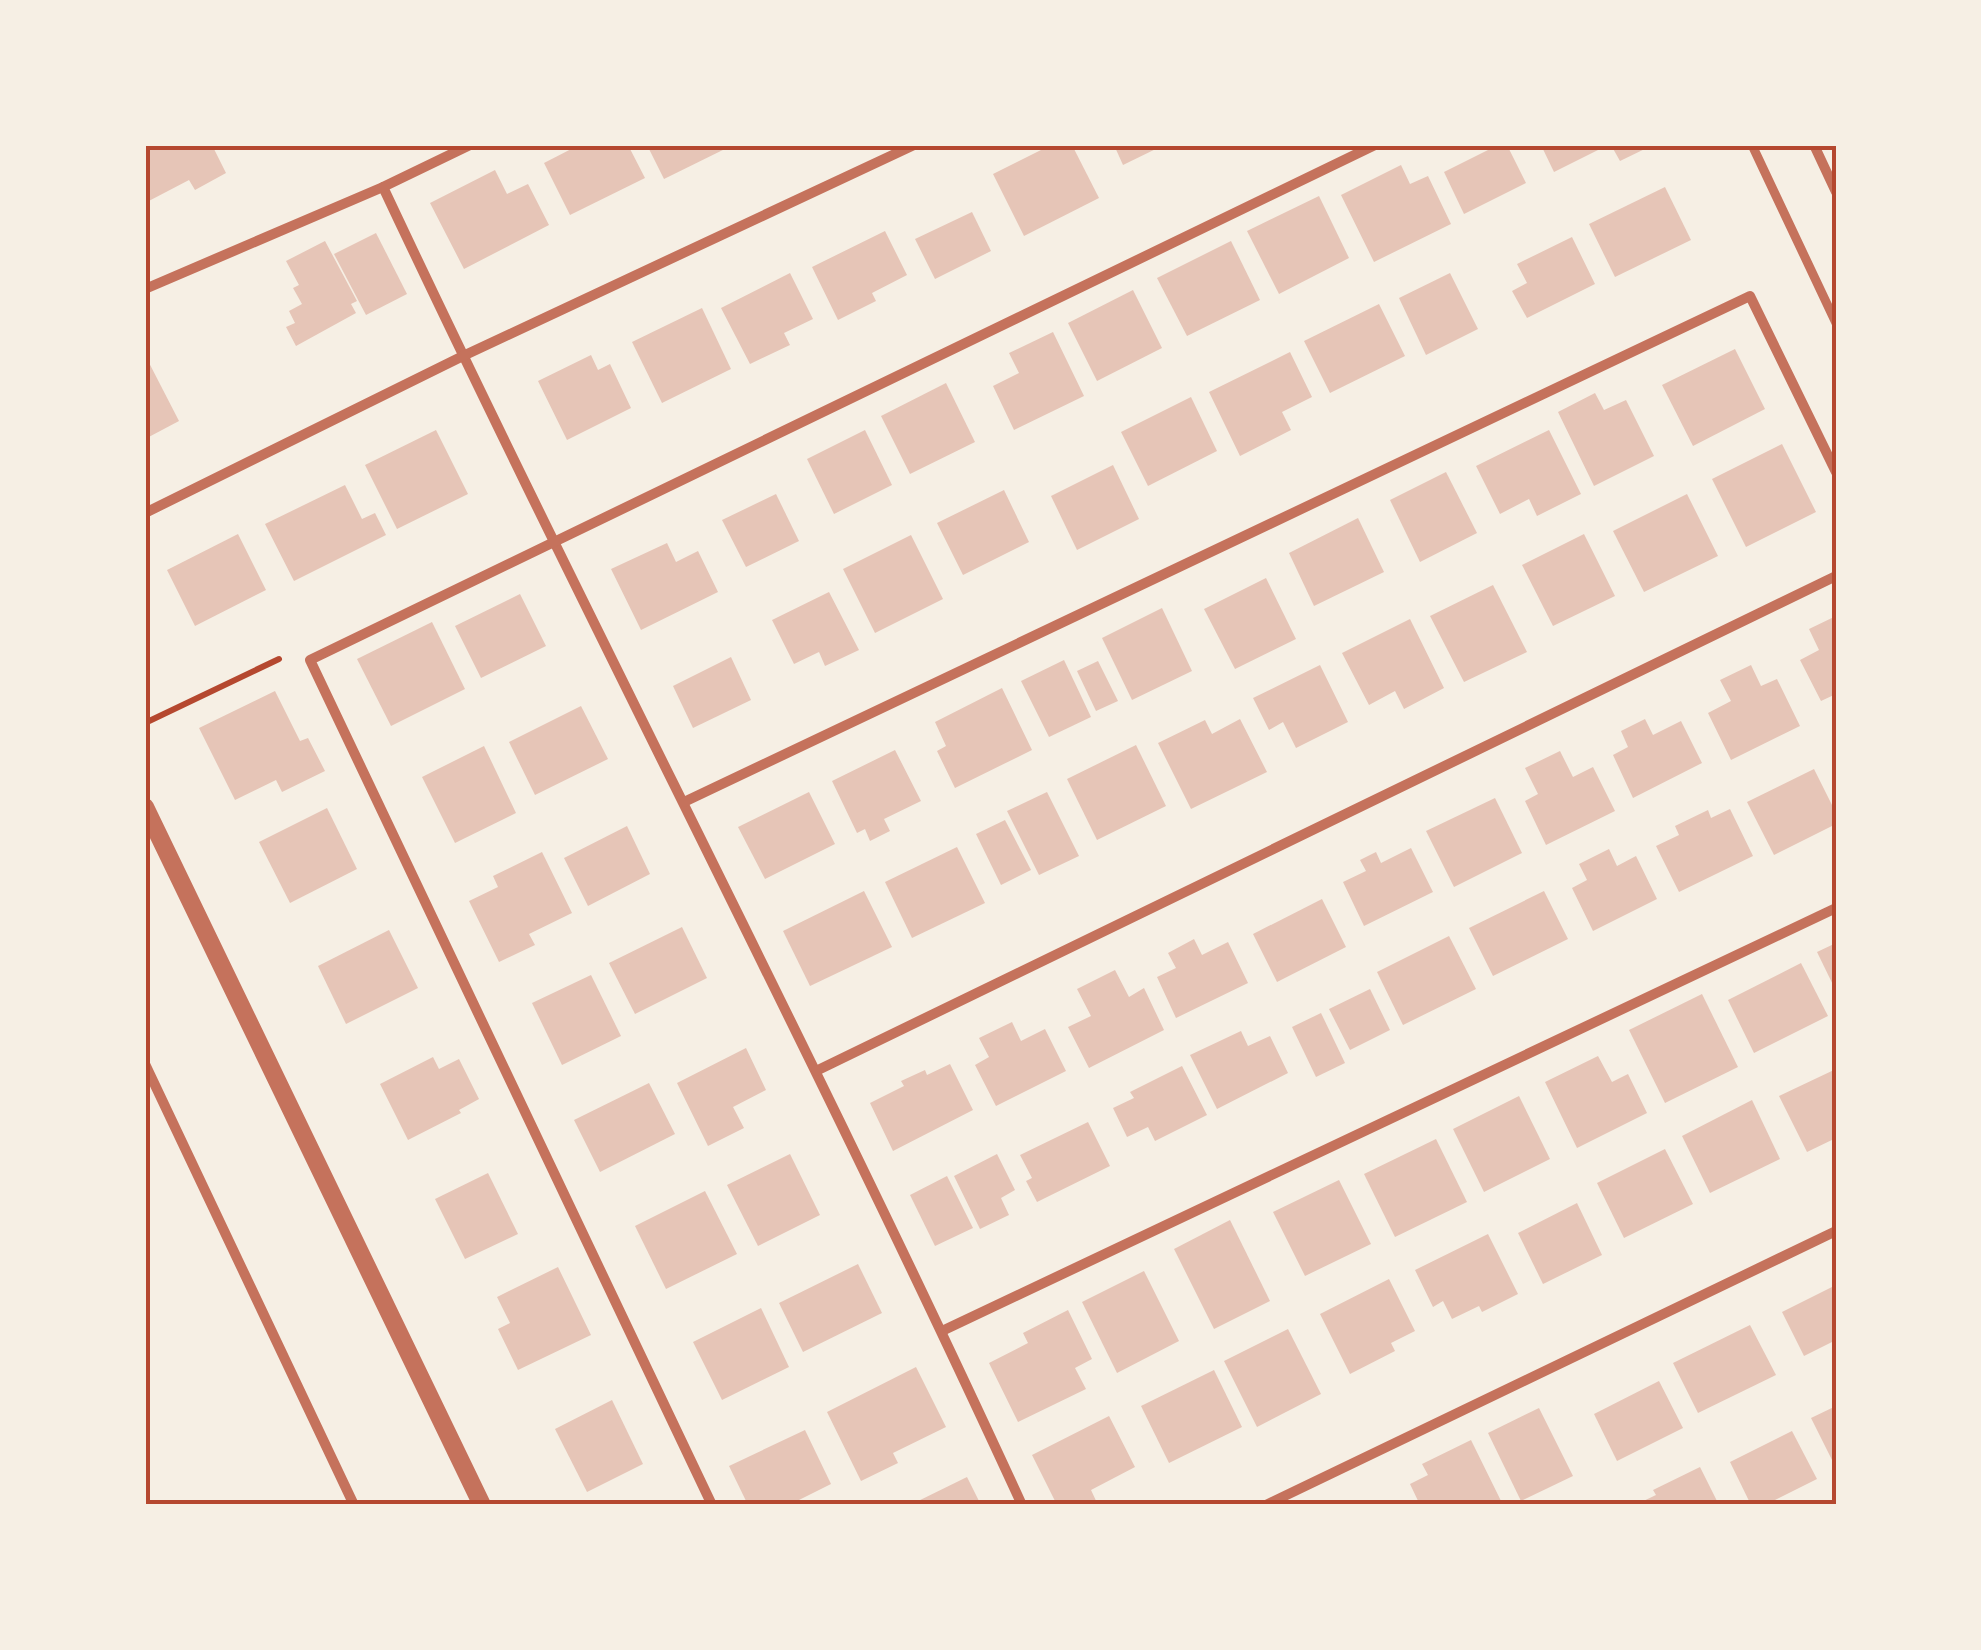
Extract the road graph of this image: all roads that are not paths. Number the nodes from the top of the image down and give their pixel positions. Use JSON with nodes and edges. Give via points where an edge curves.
{"nodes":[{"id":1,"x":470,"y":145,"type":"edge"},
{"id":2,"x":914,"y":145,"type":"edge"},
{"id":3,"x":1374,"y":145,"type":"edge"},
{"id":4,"x":1752,"y":145,"type":"edge"},
{"id":5,"x":1814,"y":145,"type":"edge"},
{"id":6,"x":383,"y":187,"type":"junction"},
{"id":7,"x":1836,"y":192,"type":"edge"},
{"id":8,"x":145,"y":288,"type":"edge"},
{"id":9,"x":1836,"y":323,"type":"edge"},
{"id":10,"x":463,"y":356,"type":"junction"},
{"id":11,"x":1836,"y":472,"type":"edge"},
{"id":12,"x":145,"y":513,"type":"edge"},
{"id":13,"x":556,"y":542,"type":"junction"},
{"id":14,"x":1836,"y":576,"type":"edge"},
{"id":15,"x":684,"y":802,"type":"junction"},
{"id":16,"x":145,"y":807,"type":"edge"},
{"id":17,"x":1836,"y":908,"type":"edge"},
{"id":18,"x":145,"y":1064,"type":"edge"},
{"id":19,"x":816,"y":1071,"type":"junction"},
{"id":20,"x":1836,"y":1232,"type":"edge"},
{"id":21,"x":942,"y":1331,"type":"junction"},
{"id":22,"x":354,"y":1505,"type":"edge"},
{"id":23,"x":482,"y":1505,"type":"edge"},
{"id":24,"x":712,"y":1505,"type":"edge"},
{"id":25,"x":1022,"y":1505,"type":"edge"},
{"id":26,"x":1266,"y":1505,"type":"edge"}],
"edges":[{"from":1,"to":6,"type":"street"},
{"from":2,"to":10,"type":"street"},
{"from":3,"to":13,"type":"street"},
{"from":4,"to":9,"type":"street"},
{"from":5,"to":7,"type":"street"},
{"from":6,"to":8,"type":"street"},
{"from":6,"to":10,"type":"street"},
{"from":10,"to":12,"type":"street"},
{"from":10,"to":13,"type":"street"},
{"from":11,"to":15,"type":"street","via":[[1750,296]]},
{"from":13,"to":15,"type":"street"},
{"from":13,"to":24,"type":"street","via":[[310,660]]},
{"from":14,"to":19,"type":"street"},
{"from":15,"to":19,"type":"street"},
{"from":16,"to":23,"type":"street"},
{"from":17,"to":21,"type":"street"},
{"from":18,"to":22,"type":"street"},
{"from":19,"to":21,"type":"street"},
{"from":20,"to":26,"type":"street"},
{"from":21,"to":25,"type":"street"}]}
